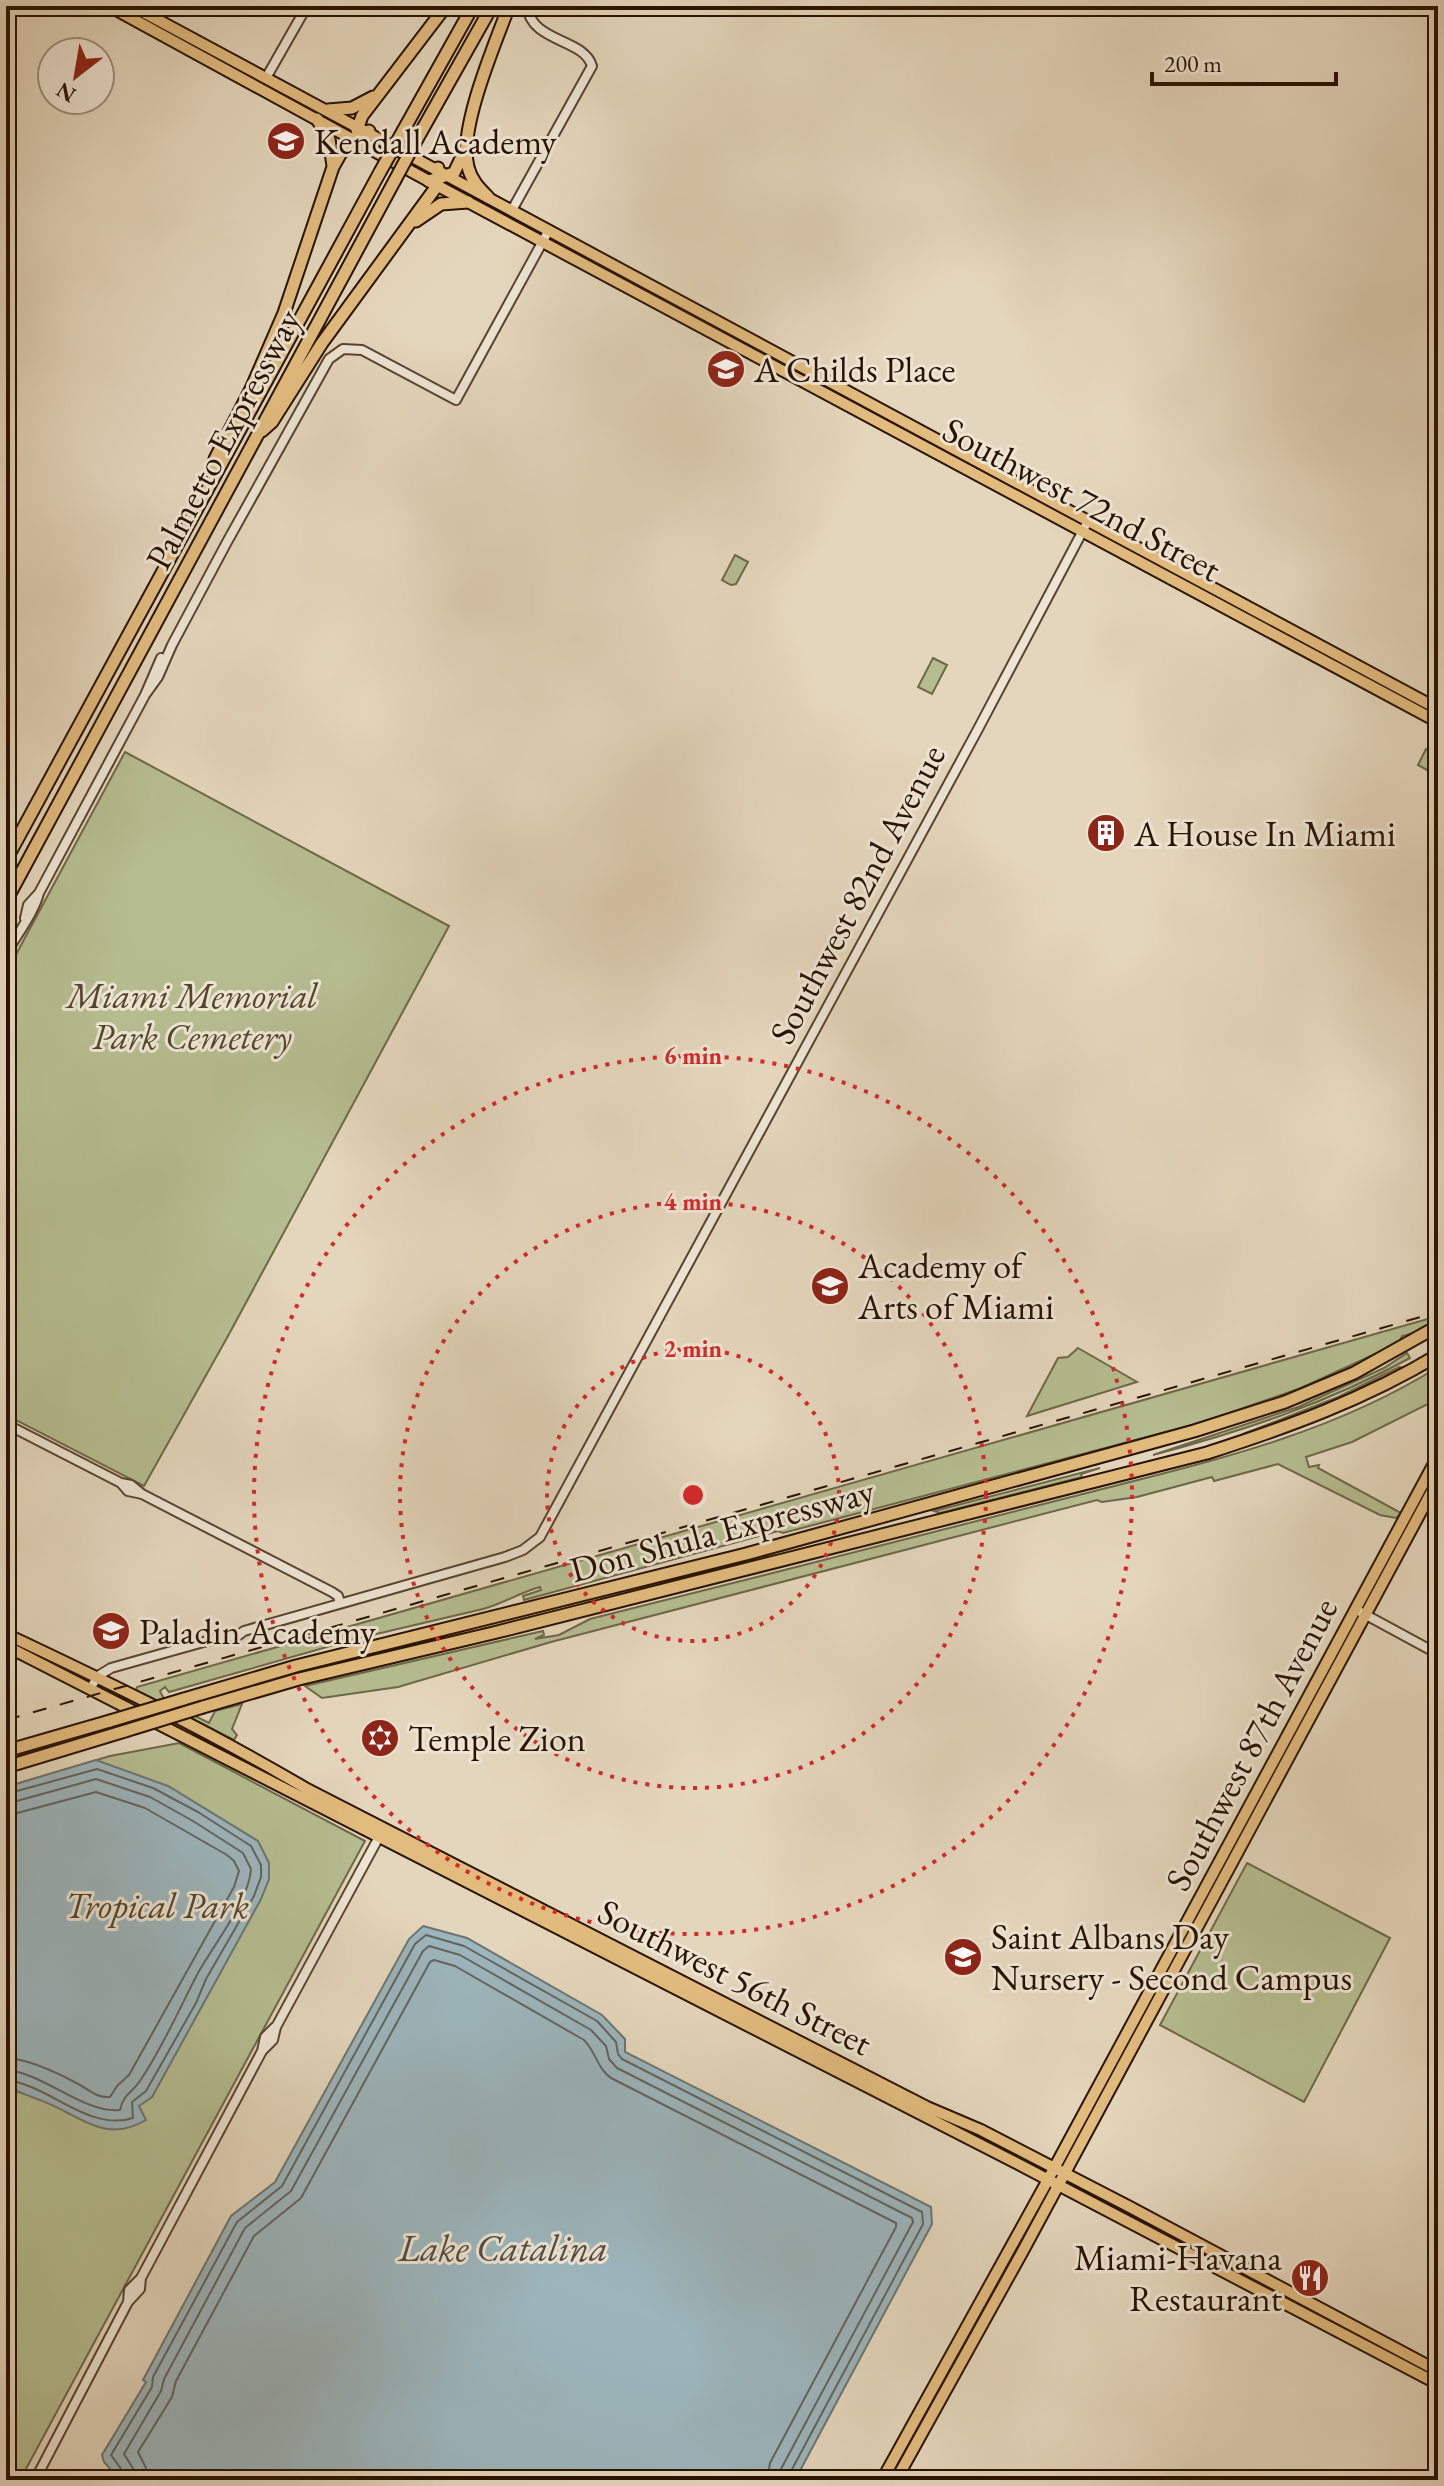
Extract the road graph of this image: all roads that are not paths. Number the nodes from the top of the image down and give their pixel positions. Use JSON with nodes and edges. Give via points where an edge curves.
{"nodes":[{"id":1,"x":109,"y":6,"type":"edge"},
{"id":2,"x":132,"y":6,"type":"edge"},
{"id":3,"x":307,"y":6,"type":"edge"},
{"id":4,"x":446,"y":6,"type":"edge"},
{"id":5,"x":473,"y":6,"type":"edge"},
{"id":6,"x":492,"y":6,"type":"edge"},
{"id":7,"x":509,"y":6,"type":"edge"},
{"id":8,"x":527,"y":6,"type":"edge"},
{"id":9,"x":170,"y":33,"type":"junction"},
{"id":10,"x":266,"y":78,"type":"junction"},
{"id":11,"x":376,"y":95,"type":"junction"},
{"id":12,"x":328,"y":110,"type":"junction"},
{"id":13,"x":317,"y":119,"type":"junction"},
{"id":14,"x":360,"y":135,"type":"junction"},
{"id":15,"x":466,"y":148,"type":"junction"},
{"id":16,"x":333,"y":167,"type":"junction"},
{"id":17,"x":438,"y":178,"type":"junction"},
{"id":18,"x":488,"y":197,"type":"junction"},
{"id":19,"x":468,"y":202,"type":"junction"},
{"id":20,"x":512,"y":210,"type":"junction"},
{"id":21,"x":506,"y":221,"type":"junction"},
{"id":22,"x":410,"y":227,"type":"junction"},
{"id":23,"x":546,"y":235,"type":"junction"},
{"id":24,"x":255,"y":437,"type":"junction"},
{"id":25,"x":211,"y":483,"type":"junction"},
{"id":26,"x":1086,"y":526,"type":"junction"},
{"id":27,"x":1418,"y":705,"type":"junction"},
{"id":28,"x":1438,"y":709,"type":"edge"},
{"id":29,"x":1438,"y":722,"type":"edge"},
{"id":30,"x":6,"y":860,"type":"edge"},
{"id":31,"x":6,"y":901,"type":"edge"},
{"id":32,"x":6,"y":954,"type":"edge"},
{"id":33,"x":1438,"y":1326,"type":"edge"},
{"id":34,"x":1438,"y":1355,"type":"edge"},
{"id":35,"x":6,"y":1424,"type":"edge"},
{"id":36,"x":1438,"y":1456,"type":"edge"},
{"id":37,"x":1438,"y":1480,"type":"edge"},
{"id":38,"x":340,"y":1603,"type":"junction"},
{"id":39,"x":1361,"y":1612,"type":"junction"},
{"id":40,"x":6,"y":1634,"type":"edge"},
{"id":41,"x":6,"y":1646,"type":"edge"},
{"id":42,"x":1438,"y":1654,"type":"edge"},
{"id":43,"x":98,"y":1676,"type":"junction"},
{"id":44,"x":90,"y":1689,"type":"junction"},
{"id":45,"x":6,"y":1751,"type":"edge"},
{"id":46,"x":6,"y":1767,"type":"edge"},
{"id":47,"x":381,"y":1833,"type":"junction"},
{"id":48,"x":856,"y":2076,"type":"junction"},
{"id":49,"x":1059,"y":2171,"type":"junction"},
{"id":50,"x":1053,"y":2182,"type":"junction"},
{"id":51,"x":1005,"y":2258,"type":"junction"},
{"id":52,"x":1009,"y":2275,"type":"junction"},
{"id":53,"x":1438,"y":2371,"type":"edge"},
{"id":54,"x":1438,"y":2384,"type":"edge"},
{"id":55,"x":34,"y":2478,"type":"edge"},
{"id":56,"x":882,"y":2480,"type":"edge"},
{"id":57,"x":896,"y":2480,"type":"edge"}],
"edges":[{"from":1,"to":9,"type":"main road","name":"Southwest 72nd Street"},
{"from":2,"to":9,"type":"main road","name":"Southwest 72nd Street"},
{"from":3,"to":10,"type":"street"},
{"from":4,"to":11,"type":"highway"},
{"from":5,"to":25,"type":"highway","name":"Palmetto Expressway","bridge":true},
{"from":6,"to":24,"type":"highway","name":"Palmetto Expressway","bridge":true},
{"from":7,"to":15,"type":"highway"},
{"from":8,"to":20,"type":"street","via":[[541,30],[592,62]]},
{"from":9,"to":10,"type":"main road","name":"Southwest 72nd Street"},
{"from":9,"to":13,"type":"main road","name":"Southwest 72nd Street"},
{"from":10,"to":12,"type":"main road","name":"Southwest 72nd Street"},
{"from":11,"to":12,"type":"highway","via":[[357,106]]},
{"from":11,"to":14,"type":"highway"},
{"from":12,"to":14,"type":"main road","name":"Southwest 72nd Street"},
{"from":13,"to":14,"type":"main road","name":"Southwest 72nd Street"},
{"from":13,"to":16,"type":"highway","via":[[329,139]]},
{"from":14,"to":16,"type":"highway","via":[[343,147]]},
{"from":14,"to":17,"type":"main road","name":"Southwest 72nd Street"},
{"from":14,"to":17,"type":"main road","name":"Southwest 72nd Street"},
{"from":15,"to":17,"type":"highway","via":[[458,167]]},
{"from":15,"to":18,"type":"highway","via":[[471,176]]},
{"from":16,"to":25,"type":"highway","via":[[284,313],[215,459]]},
{"from":17,"to":18,"type":"main road","name":"Southwest 72nd Street"},
{"from":17,"to":19,"type":"main road","name":"Southwest 72nd Street"},
{"from":17,"to":22,"type":"highway"},
{"from":18,"to":20,"type":"main road","name":"Southwest 72nd Street"},
{"from":19,"to":21,"type":"main road","name":"Southwest 72nd Street"},
{"from":19,"to":22,"type":"highway","via":[[436,206]]},
{"from":20,"to":21,"type":"main road"},
{"from":20,"to":23,"type":"main road","name":"Southwest 72nd Street"},
{"from":21,"to":23,"type":"main road","name":"Southwest 72nd Street"},
{"from":22,"to":24,"type":"highway","via":[[322,343],[272,422]]},
{"from":23,"to":26,"type":"main road","name":"Southwest 72nd Street"},
{"from":23,"to":32,"type":"street","via":[[456,400],[352,348],[337,352],[321,370]]},
{"from":24,"to":31,"type":"highway","name":"Palmetto Expressway"},
{"from":25,"to":30,"type":"highway","name":"Palmetto Expressway"},
{"from":26,"to":27,"type":"main road","name":"Southwest 72nd Street"},
{"from":26,"to":38,"type":"street","name":"Southwest 82nd Avenue","via":[[549,1524],[534,1542],[511,1555]]},
{"from":27,"to":28,"type":"main road","name":"Southwest 72nd Street"},
{"from":27,"to":29,"type":"main road","name":"Southwest 72nd Street"},
{"from":33,"to":45,"type":"highway","name":"Don Shula Expressway","bridge":true,"via":[[1354,1373],[1194,1431],[746,1554],[296,1666]]},
{"from":34,"to":46,"type":"highway","name":"Don Shula Expressway","bridge":true,"via":[[1294,1425],[1207,1453],[299,1679]]},
{"from":35,"to":38,"type":"street","via":[[332,1592]]},
{"from":36,"to":39,"type":"main road","name":"Southwest 87th Avenue"},
{"from":37,"to":39,"type":"main road","name":"Southwest 87th Avenue"},
{"from":38,"to":43,"type":"street"},
{"from":39,"to":42,"type":"street"},
{"from":39,"to":49,"type":"main road","name":"Southwest 87th Avenue"},
{"from":40,"to":43,"type":"main road","name":"Southwest 56th Street"},
{"from":41,"to":44,"type":"main road","name":"Southwest 56th Street"},
{"from":43,"to":44,"type":"street"},
{"from":43,"to":47,"type":"main road","name":"Southwest 56th Street","via":[[222,1739]]},
{"from":44,"to":47,"type":"main road","name":"Southwest 56th Street"},
{"from":47,"to":48,"type":"main road","name":"Southwest 56th Street"},
{"from":47,"to":55,"type":"street","via":[[273,2040],[262,2051],[141,2278],[129,2290],[128,2302]]},
{"from":48,"to":49,"type":"main road","name":"Southwest 56th Street"},
{"from":48,"to":50,"type":"main road","name":"Southwest 56th Street"},
{"from":49,"to":50,"type":"main road","name":"Southwest 87th Avenue"},
{"from":49,"to":53,"type":"main road","name":"Southwest 56th Street"},
{"from":50,"to":51,"type":"main road","name":"Southwest 87th Avenue"},
{"from":50,"to":52,"type":"main road","name":"Southwest 87th Avenue"},
{"from":50,"to":54,"type":"main road","name":"Southwest 56th Street"},
{"from":51,"to":52,"type":"main road"},
{"from":51,"to":56,"type":"main road","name":"Southwest 87th Avenue"},
{"from":52,"to":57,"type":"main road","name":"Southwest 87th Avenue"}]}
